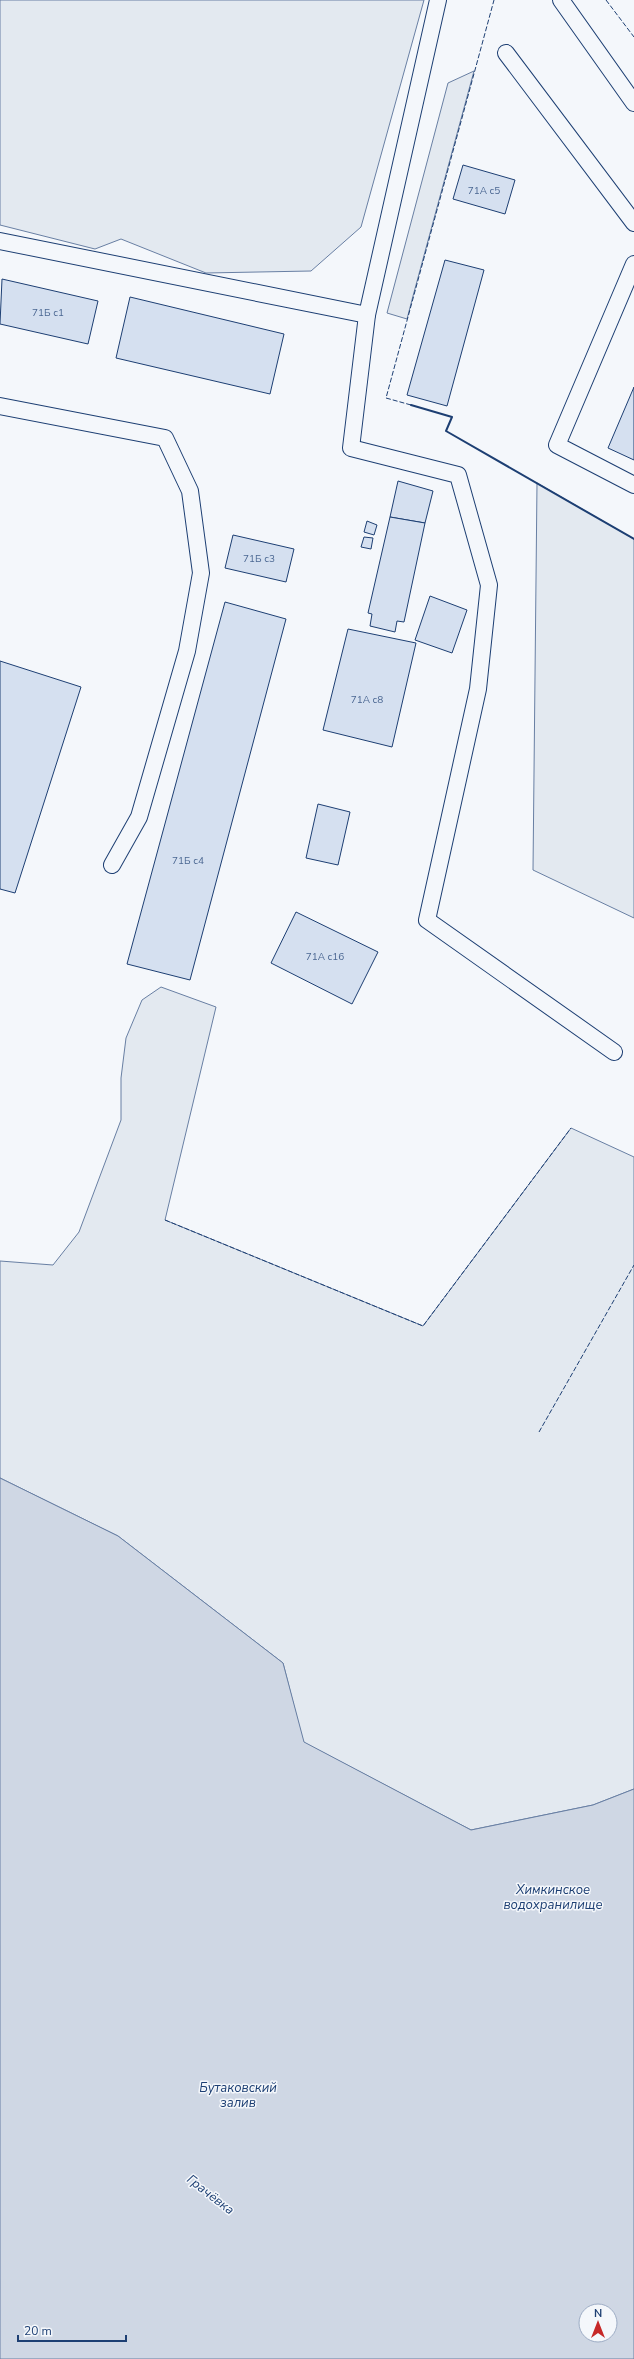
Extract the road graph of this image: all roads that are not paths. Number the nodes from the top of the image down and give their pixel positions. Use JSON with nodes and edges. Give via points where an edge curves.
{"nodes":[{"id":1,"x":438,"y":0,"type":"edge"},
{"id":2,"x":560,"y":0,"type":"edge"},
{"id":3,"x":506,"y":53,"type":"dead end"},
{"id":4,"x":634,"y":102,"type":"edge"},
{"id":5,"x":634,"y":223,"type":"edge"},
{"id":6,"x":0,"y":241,"type":"edge"},
{"id":7,"x":634,"y":264,"type":"edge"},
{"id":8,"x":367,"y":314,"type":"junction"},
{"id":9,"x":0,"y":406,"type":"edge"},
{"id":10,"x":634,"y":485,"type":"edge"},
{"id":11,"x":112,"y":865,"type":"dead end"},
{"id":12,"x":614,"y":1052,"type":"dead end"}],
"edges":[{"from":1,"to":8,"type":"lane"},
{"from":2,"to":4,"type":"lane"},
{"from":3,"to":5,"type":"lane"},
{"from":6,"to":8,"type":"lane"},
{"from":7,"to":10,"type":"lane","via":[[556,446]]},
{"from":8,"to":12,"type":"lane","via":[[351,448],[458,475],[489,585],[478,689],[427,920]]},
{"from":9,"to":11,"type":"lane","via":[[165,438],[190,491],[201,573],[187,651],[139,816]]}]}
